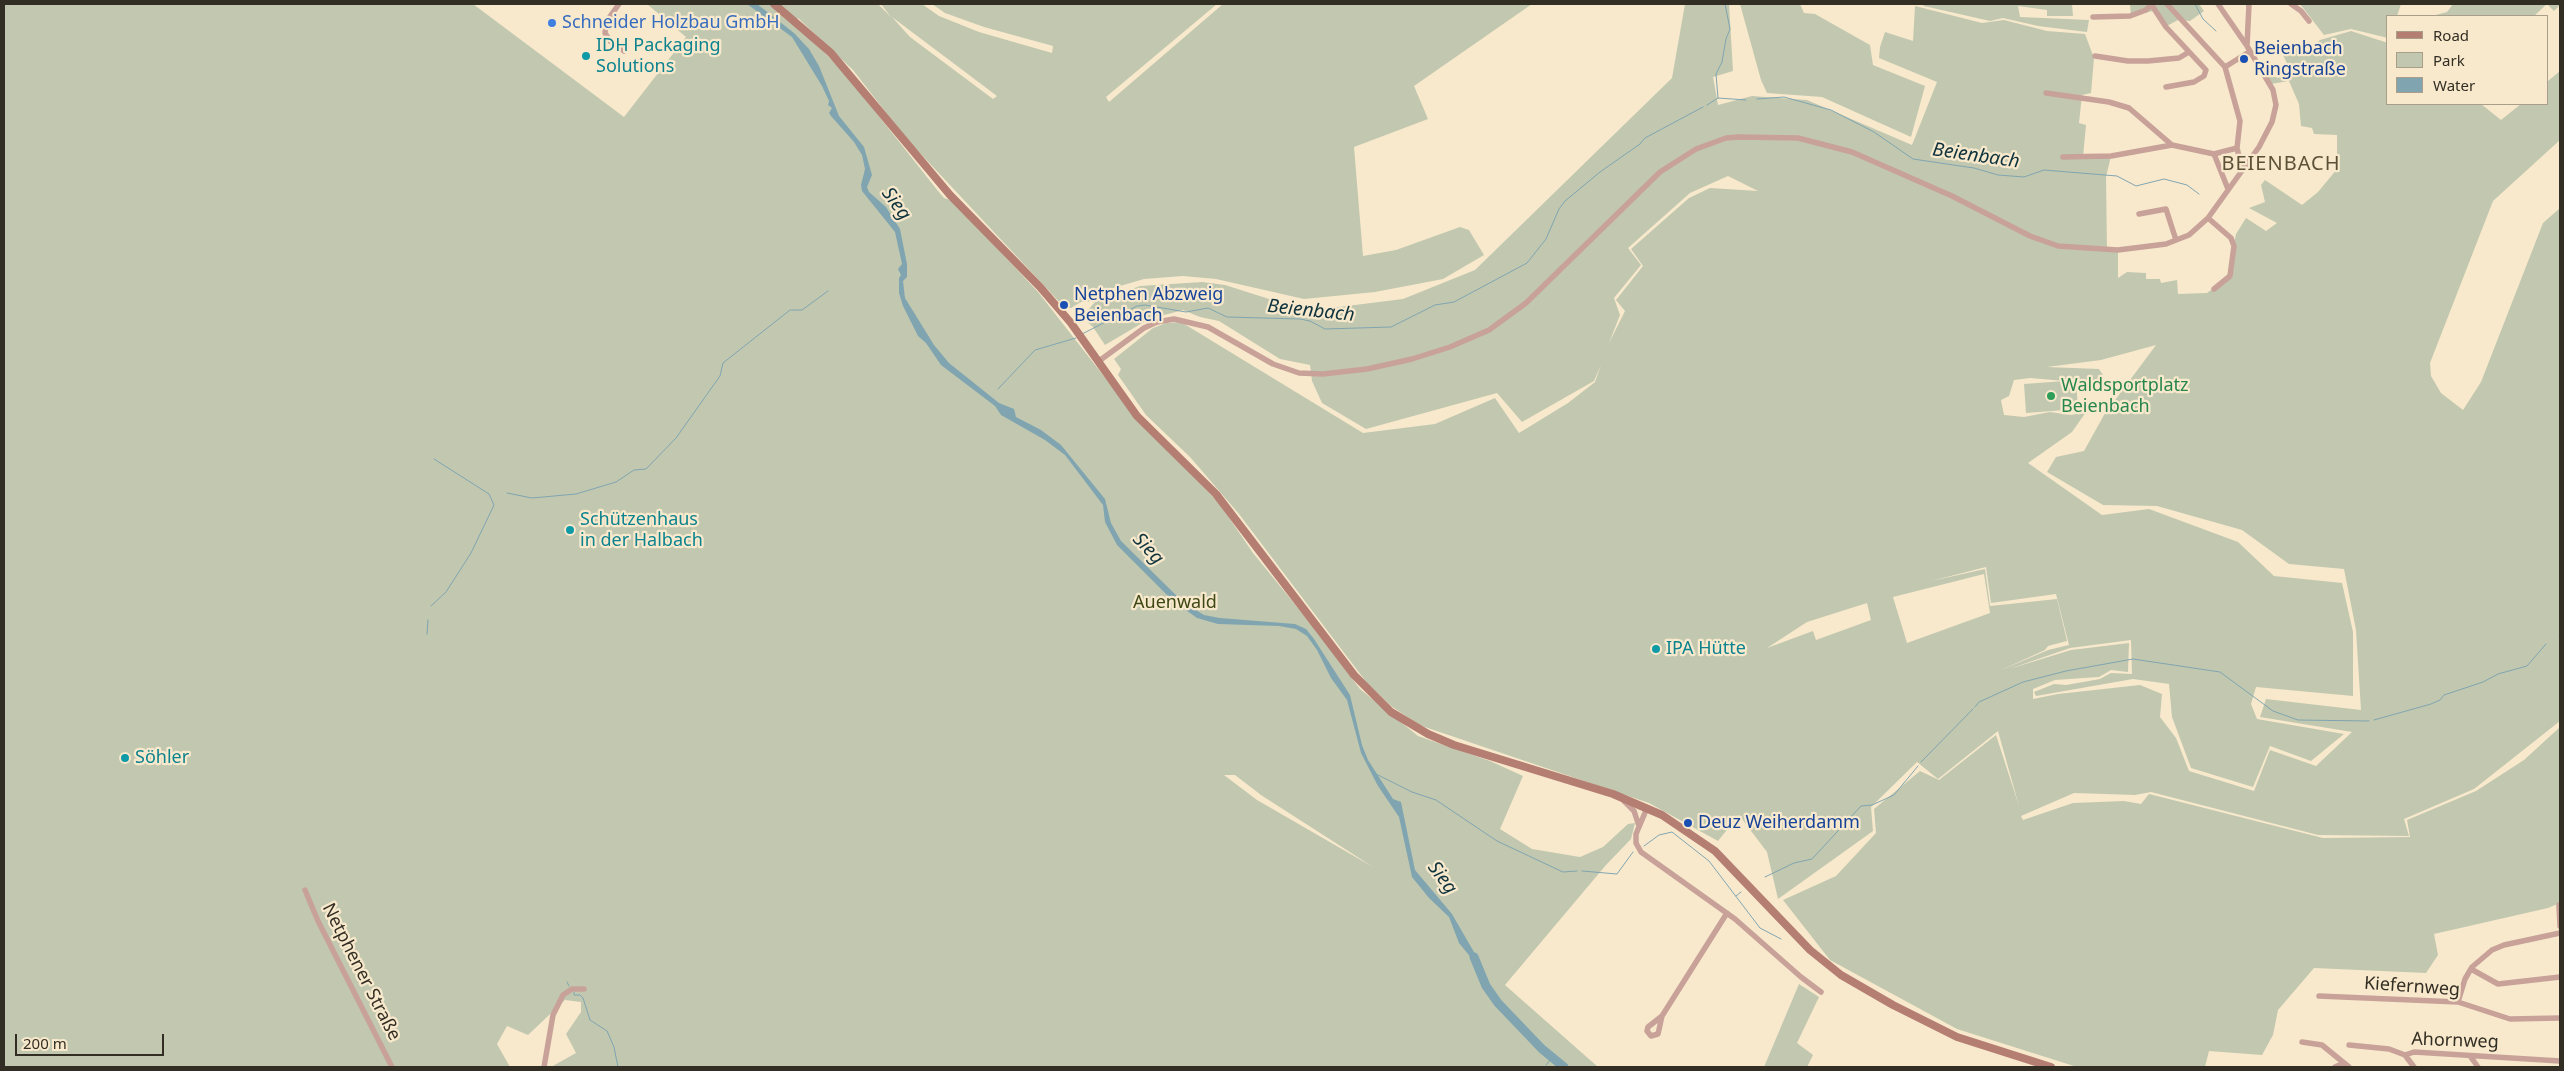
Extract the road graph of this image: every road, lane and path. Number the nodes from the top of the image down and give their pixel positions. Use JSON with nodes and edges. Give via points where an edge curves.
{"nodes":[{"id":1,"x":619,"y":4,"type":"edge"},
{"id":2,"x":774,"y":4,"type":"edge"},
{"id":3,"x":2151,"y":4,"type":"edge"},
{"id":4,"x":2167,"y":4,"type":"edge"},
{"id":5,"x":2218,"y":4,"type":"edge"},
{"id":6,"x":2249,"y":4,"type":"edge"},
{"id":7,"x":2291,"y":4,"type":"edge"},
{"id":8,"x":2093,"y":17,"type":"dead end"},
{"id":9,"x":2309,"y":21,"type":"dead end"},
{"id":10,"x":2248,"y":49,"type":"junction"},
{"id":11,"x":624,"y":51,"type":"dead end"},
{"id":12,"x":2189,"y":52,"type":"junction"},
{"id":13,"x":2095,"y":56,"type":"dead end"},
{"id":14,"x":2225,"y":67,"type":"junction"},
{"id":15,"x":2166,"y":87,"type":"dead end"},
{"id":16,"x":2046,"y":93,"type":"dead end"},
{"id":17,"x":2172,"y":145,"type":"junction"},
{"id":18,"x":2237,"y":148,"type":"junction"},
{"id":19,"x":2214,"y":154,"type":"junction"},
{"id":20,"x":2063,"y":157,"type":"dead end"},
{"id":21,"x":2242,"y":169,"type":"junction"},
{"id":22,"x":2228,"y":189,"type":"junction"},
{"id":23,"x":2139,"y":214,"type":"dead end"},
{"id":24,"x":2208,"y":218,"type":"junction"},
{"id":25,"x":2176,"y":240,"type":"junction"},
{"id":26,"x":2214,"y":289,"type":"dead end"},
{"id":27,"x":1100,"y":361,"type":"junction"},
{"id":28,"x":1619,"y":796,"type":"junction"},
{"id":29,"x":1647,"y":808,"type":"junction"},
{"id":30,"x":1639,"y":827,"type":"junction"},
{"id":31,"x":305,"y":890,"type":"dead end"},
{"id":32,"x":2559,"y":904,"type":"dead end"},
{"id":33,"x":1727,"y":913,"type":"junction"},
{"id":34,"x":2560,"y":926,"type":"edge"},
{"id":35,"x":2560,"y":933,"type":"edge"},
{"id":36,"x":2471,"y":969,"type":"junction"},
{"id":37,"x":2560,"y":977,"type":"edge"},
{"id":38,"x":584,"y":989,"type":"dead end"},
{"id":39,"x":1821,"y":992,"type":"dead end"},
{"id":40,"x":2319,"y":996,"type":"dead end"},
{"id":41,"x":2458,"y":1002,"type":"junction"},
{"id":42,"x":1662,"y":1016,"type":"dead end"},
{"id":43,"x":2560,"y":1018,"type":"edge"},
{"id":44,"x":2302,"y":1042,"type":"dead end"},
{"id":45,"x":2349,"y":1045,"type":"dead end"},
{"id":46,"x":2405,"y":1055,"type":"junction"},
{"id":47,"x":2470,"y":1056,"type":"junction"},
{"id":48,"x":2539,"y":1060,"type":"junction"},
{"id":49,"x":2560,"y":1061,"type":"edge"},
{"id":50,"x":2031,"y":1062,"type":"junction"},
{"id":51,"x":2346,"y":1065,"type":"edge"},
{"id":52,"x":392,"y":1067,"type":"edge"},
{"id":53,"x":544,"y":1067,"type":"edge"},
{"id":54,"x":2039,"y":1067,"type":"edge"},
{"id":55,"x":2051,"y":1067,"type":"edge"},
{"id":56,"x":2335,"y":1067,"type":"edge"},
{"id":57,"x":2414,"y":1067,"type":"edge"},
{"id":58,"x":2478,"y":1067,"type":"edge"},
{"id":59,"x":2542,"y":1067,"type":"edge"}],
"edges":[{"from":1,"to":11,"type":"street","via":[[606,22],[605,33]]},
{"from":2,"to":27,"type":"main road","via":[[831,53],[950,195],[1029,275]]},
{"from":3,"to":8,"type":"street","via":[[2146,10],[2130,16]]},
{"from":3,"to":12,"type":"street","via":[[2166,27]]},
{"from":4,"to":14,"type":"street"},
{"from":5,"to":10,"type":"street"},
{"from":6,"to":10,"type":"street"},
{"from":7,"to":9,"type":"street"},
{"from":10,"to":14,"type":"street"},
{"from":10,"to":21,"type":"street","via":[[2271,84],[2276,105],[2267,133]]},
{"from":12,"to":13,"type":"street","via":[[2179,58],[2128,62]]},
{"from":12,"to":15,"type":"street","via":[[2205,67],[2204,76],[2194,82]]},
{"from":14,"to":18,"type":"street","via":[[2240,121]]},
{"from":16,"to":17,"type":"street","via":[[2123,105]]},
{"from":17,"to":19,"type":"street"},
{"from":17,"to":20,"type":"street","via":[[2111,156]]},
{"from":18,"to":19,"type":"street"},
{"from":18,"to":21,"type":"street"},
{"from":19,"to":22,"type":"street"},
{"from":21,"to":22,"type":"street"},
{"from":22,"to":24,"type":"street"},
{"from":23,"to":25,"type":"street","via":[[2166,209]]},
{"from":24,"to":25,"type":"street","via":[[2196,230]]},
{"from":24,"to":26,"type":"street","via":[[2231,238],[2234,246],[2230,276]]},
{"from":25,"to":27,"type":"street","via":[[2128,250],[2064,247],[2030,236],[1952,196],[1832,145],[1783,137],[1736,137],[1696,149],[1660,172],[1526,303],[1488,330],[1450,347],[1367,369],[1299,373],[1273,364],[1208,327],[1174,319],[1144,328]]},
{"from":27,"to":28,"type":"main road","via":[[1138,416],[1216,494],[1354,675],[1391,712],[1428,734],[1462,748]]},
{"from":28,"to":29,"type":"main road"},
{"from":28,"to":30,"type":"street","via":[[1634,811]]},
{"from":29,"to":30,"type":"street"},
{"from":29,"to":50,"type":"main road","via":[[1715,851],[1804,944],[1841,974],[1957,1038]]},
{"from":30,"to":33,"type":"street","via":[[1636,839],[1641,852]]},
{"from":31,"to":52,"type":"street","name":"Netphener Straße"},
{"from":32,"to":34,"type":"street"},
{"from":33,"to":39,"type":"street"},
{"from":33,"to":42,"type":"street"},
{"from":35,"to":36,"type":"street","via":[[2504,945],[2487,954]]},
{"from":36,"to":37,"type":"street","via":[[2498,984]]},
{"from":36,"to":41,"type":"street"},
{"from":38,"to":53,"type":"street","via":[[572,989],[562,995],[553,1015]]},
{"from":40,"to":41,"type":"street","name":"Kiefernweg"},
{"from":41,"to":43,"type":"street","name":"Kiefernweg","via":[[2510,1019]]},
{"from":44,"to":51,"type":"street","via":[[2322,1046]]},
{"from":45,"to":46,"type":"street","name":"Ahornweg","via":[[2389,1048]]},
{"from":46,"to":47,"type":"street","name":"Ahornweg","via":[[2414,1052]]},
{"from":46,"to":57,"type":"street"},
{"from":47,"to":48,"type":"street","name":"Ahornweg"},
{"from":47,"to":58,"type":"street"},
{"from":48,"to":49,"type":"street","name":"Ahornweg"},
{"from":48,"to":59,"type":"street"},
{"from":50,"to":54,"type":"street"},
{"from":50,"to":55,"type":"main road"},
{"from":51,"to":56,"type":"street"}]}
